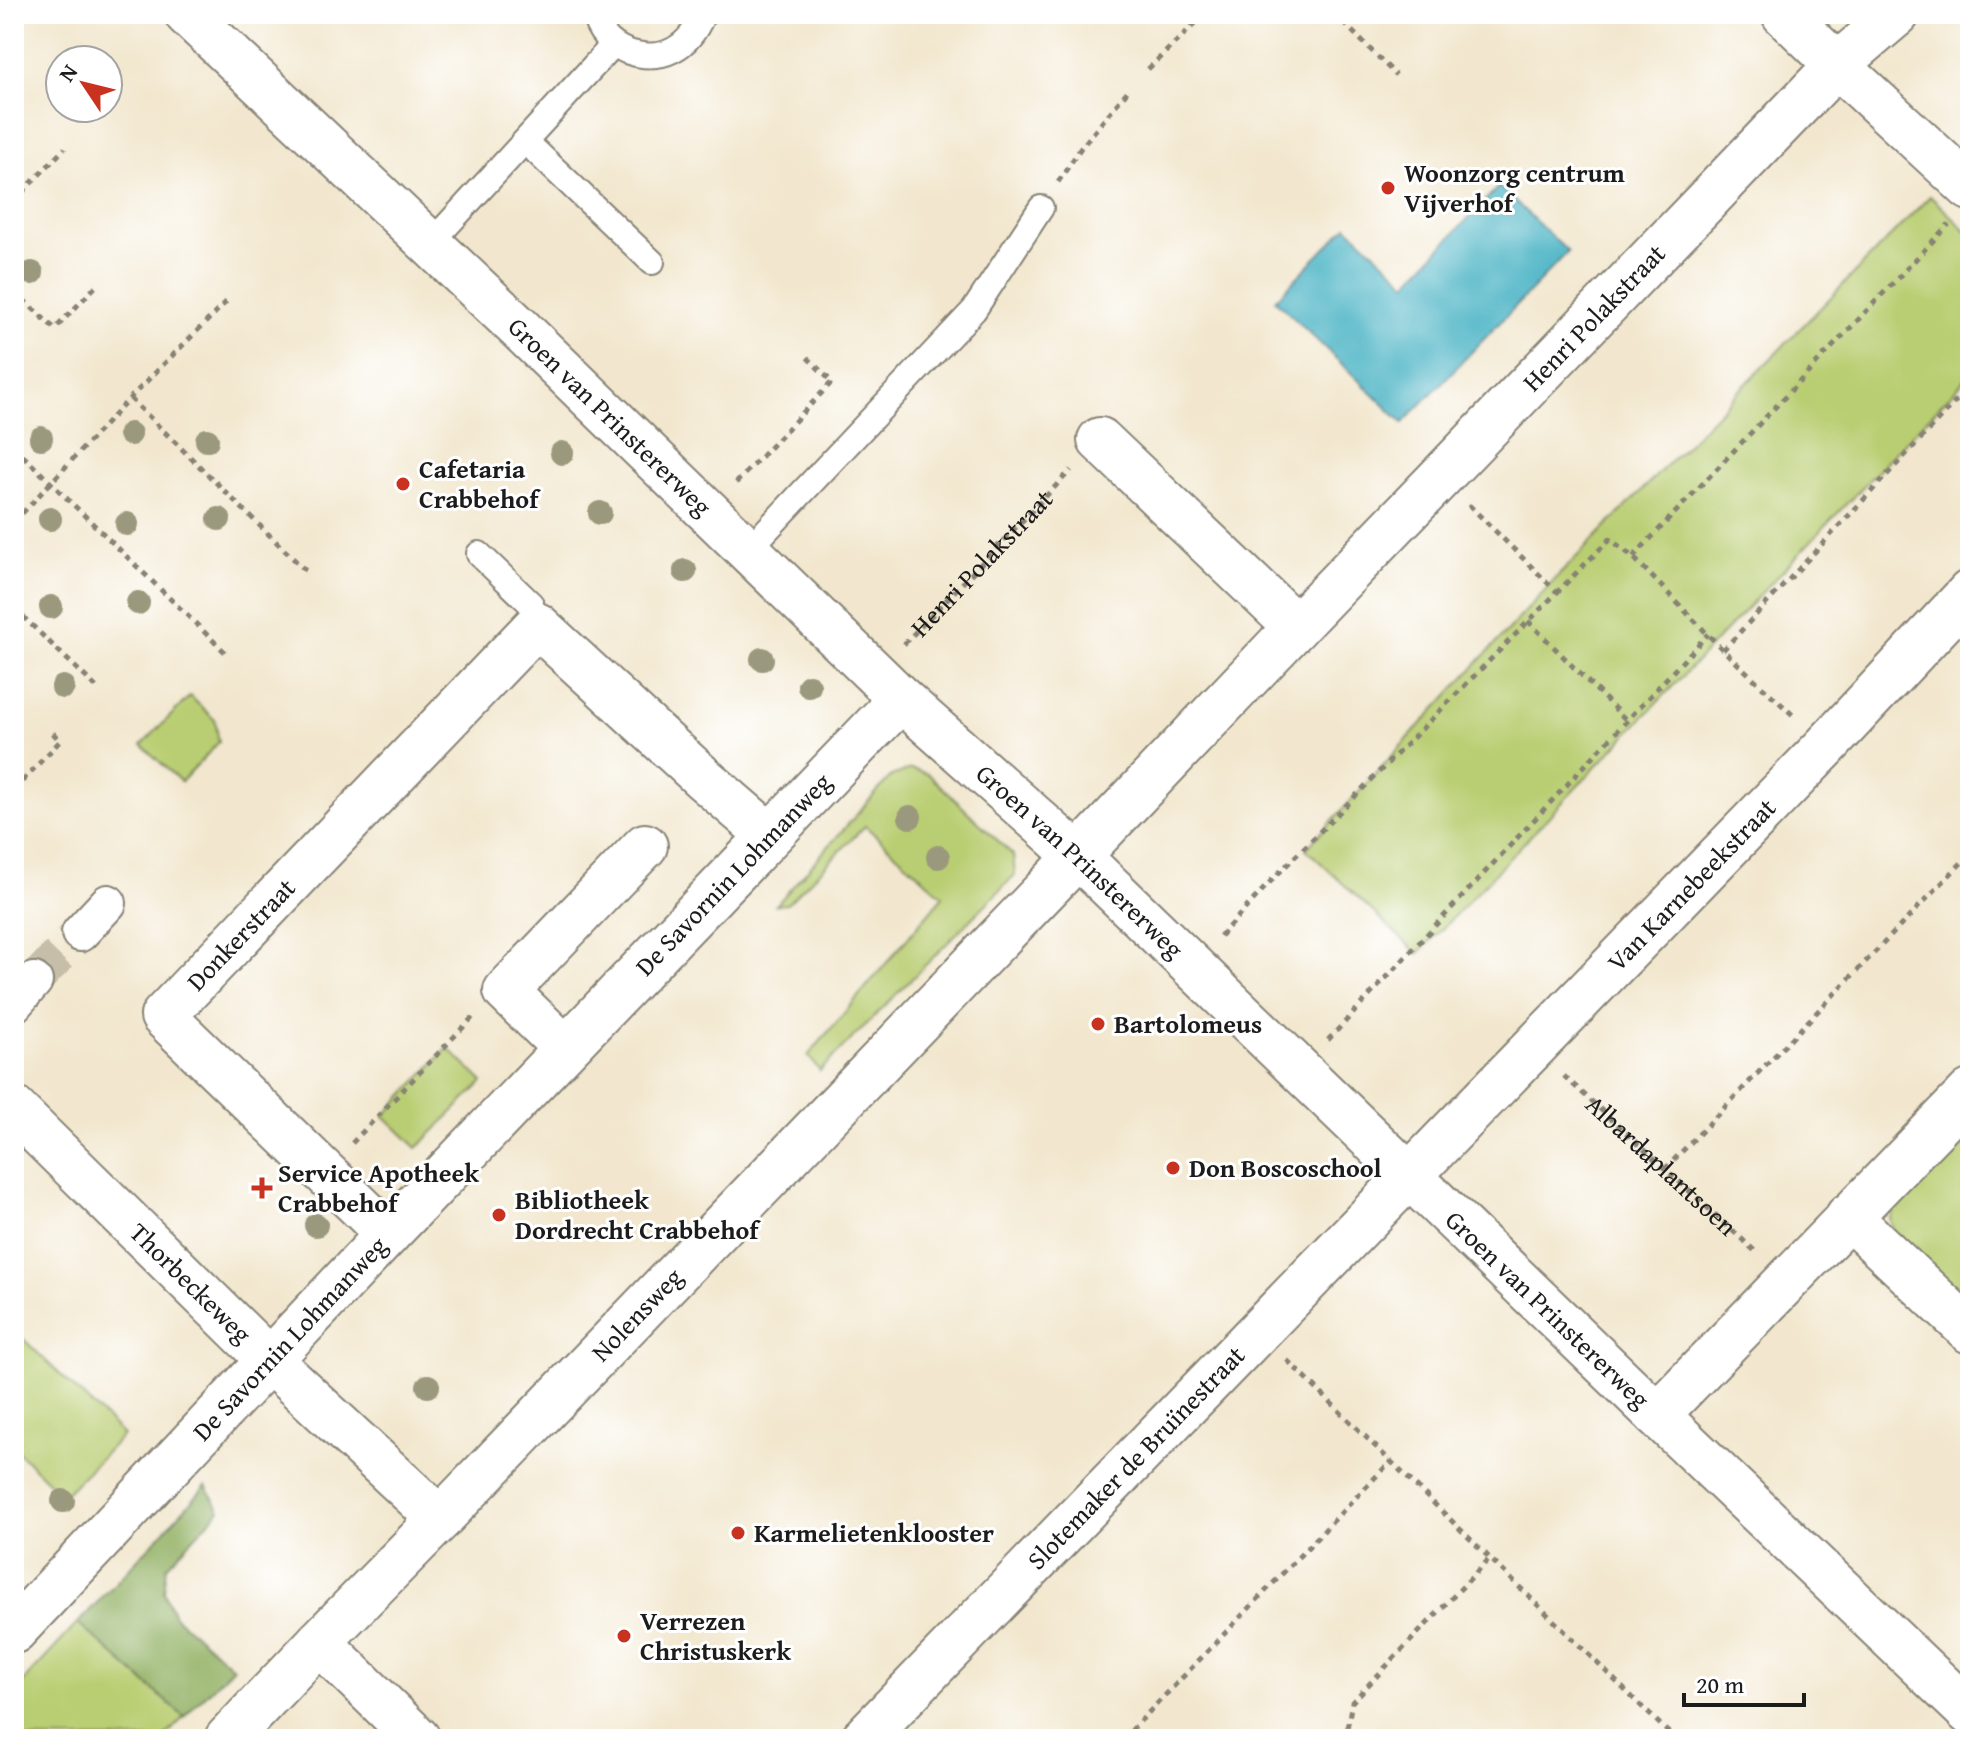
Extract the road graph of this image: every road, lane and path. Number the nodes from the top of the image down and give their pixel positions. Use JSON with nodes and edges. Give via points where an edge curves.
{"nodes":[{"id":1,"x":187,"y":14,"type":"edge"},
{"id":2,"x":594,"y":14,"type":"edge"},
{"id":3,"x":703,"y":14,"type":"edge"},
{"id":4,"x":1205,"y":14,"type":"edge"},
{"id":5,"x":1335,"y":14,"type":"edge"},
{"id":6,"x":1784,"y":14,"type":"edge"},
{"id":7,"x":1897,"y":14,"type":"edge"},
{"id":8,"x":613,"y":45,"type":"junction"},
{"id":9,"x":1837,"y":65,"type":"junction"},
{"id":10,"x":1148,"y":69,"type":"dead end"},
{"id":11,"x":1396,"y":75,"type":"dead end"},
{"id":12,"x":1130,"y":88,"type":"dead end"},
{"id":13,"x":525,"y":141,"type":"junction"},
{"id":14,"x":65,"y":148,"type":"dead end"},
{"id":15,"x":14,"y":201,"type":"edge"},
{"id":16,"x":1965,"y":201,"type":"edge"},
{"id":17,"x":1041,"y":208,"type":"joint"},
{"id":18,"x":431,"y":243,"type":"junction"},
{"id":19,"x":652,"y":262,"type":"dead end"},
{"id":20,"x":96,"y":286,"type":"dead end"},
{"id":21,"x":14,"y":291,"type":"edge"},
{"id":22,"x":227,"y":301,"type":"dead end"},
{"id":23,"x":807,"y":357,"type":"dead end"},
{"id":24,"x":1970,"y":386,"type":"edge"},
{"id":25,"x":130,"y":398,"type":"junction"},
{"id":26,"x":1100,"y":440,"type":"joint"},
{"id":27,"x":14,"y":447,"type":"edge"},
{"id":28,"x":1441,"y":477,"type":"junction"},
{"id":29,"x":51,"y":483,"type":"junction"},
{"id":30,"x":709,"y":511,"type":"junction"},
{"id":31,"x":14,"y":522,"type":"edge"},
{"id":32,"x":749,"y":549,"type":"junction"},
{"id":33,"x":479,"y":554,"type":"dead end"},
{"id":34,"x":1633,"y":557,"type":"junction"},
{"id":35,"x":308,"y":573,"type":"dead end"},
{"id":36,"x":1557,"y":592,"type":"junction"},
{"id":37,"x":1970,"y":592,"type":"edge"},
{"id":38,"x":14,"y":608,"type":"edge"},
{"id":39,"x":1528,"y":621,"type":"junction"},
{"id":40,"x":537,"y":625,"type":"junction"},
{"id":41,"x":1296,"y":627,"type":"junction"},
{"id":42,"x":1708,"y":634,"type":"junction"},
{"id":43,"x":1723,"y":650,"type":"junction"},
{"id":44,"x":228,"y":655,"type":"dead end"},
{"id":45,"x":888,"y":686,"type":"junction"},
{"id":46,"x":97,"y":688,"type":"dead end"},
{"id":47,"x":1627,"y":721,"type":"junction"},
{"id":48,"x":53,"y":733,"type":"dead end"},
{"id":49,"x":1826,"y":746,"type":"junction"},
{"id":50,"x":14,"y":790,"type":"edge"},
{"id":51,"x":769,"y":835,"type":"junction"},
{"id":52,"x":645,"y":846,"type":"dead end"},
{"id":53,"x":1970,"y":854,"type":"edge"},
{"id":54,"x":1078,"y":856,"type":"junction"},
{"id":55,"x":108,"y":903,"type":"dead end"},
{"id":56,"x":80,"y":933,"type":"tunnel mouth"},
{"id":57,"x":1192,"y":966,"type":"junction"},
{"id":58,"x":565,"y":1048,"type":"junction"},
{"id":59,"x":1534,"y":1049,"type":"junction"},
{"id":60,"x":1300,"y":1070,"type":"junction"},
{"id":61,"x":1970,"y":1092,"type":"edge"},
{"id":62,"x":15,"y":1113,"type":"edge"},
{"id":63,"x":1665,"y":1169,"type":"junction"},
{"id":64,"x":1409,"y":1176,"type":"junction"},
{"id":65,"x":1848,"y":1216,"type":"junction"},
{"id":66,"x":388,"y":1234,"type":"junction"},
{"id":67,"x":1788,"y":1282,"type":"junction"},
{"id":68,"x":1970,"y":1331,"type":"edge"},
{"id":69,"x":1258,"y":1332,"type":"junction"},
{"id":70,"x":270,"y":1361,"type":"junction"},
{"id":71,"x":1657,"y":1415,"type":"junction"},
{"id":72,"x":1391,"y":1461,"type":"junction"},
{"id":73,"x":440,"y":1519,"type":"junction"},
{"id":74,"x":1490,"y":1558,"type":"junction"},
{"id":75,"x":14,"y":1631,"type":"edge"},
{"id":76,"x":319,"y":1642,"type":"junction"},
{"id":77,"x":1970,"y":1713,"type":"edge"},
{"id":78,"x":227,"y":1739,"type":"edge"},
{"id":79,"x":418,"y":1739,"type":"edge"},
{"id":80,"x":863,"y":1739,"type":"edge"},
{"id":81,"x":1123,"y":1739,"type":"edge"},
{"id":82,"x":1345,"y":1739,"type":"edge"},
{"id":83,"x":1675,"y":1739,"type":"edge"}],
"edges":[{"from":1,"to":18,"type":"street","name":"Groen van Prinstererweg"},
{"from":2,"to":8,"type":"lane"},
{"from":3,"to":8,"type":"lane","via":[[681,46],[664,54],[642,57]]},
{"from":4,"to":10,"type":"path"},
{"from":5,"to":11,"type":"path"},
{"from":6,"to":9,"type":"street"},
{"from":7,"to":9,"type":"street","name":"Henri Polakstraat"},
{"from":8,"to":13,"type":"lane"},
{"from":9,"to":16,"type":"street"},
{"from":9,"to":28,"type":"street","name":"Henri Polakstraat"},
{"from":12,"to":17,"type":"path"},
{"from":13,"to":18,"type":"lane"},
{"from":13,"to":19,"type":"lane"},
{"from":14,"to":15,"type":"path"},
{"from":16,"to":34,"type":"path"},
{"from":17,"to":32,"type":"lane","via":[[974,310]]},
{"from":18,"to":30,"type":"street","name":"Groen van Prinstererweg"},
{"from":20,"to":21,"type":"path","via":[[55,329]]},
{"from":22,"to":25,"type":"path"},
{"from":23,"to":30,"type":"path","via":[[832,382]]},
{"from":24,"to":43,"type":"path"},
{"from":25,"to":29,"type":"path"},
{"from":25,"to":35,"type":"path"},
{"from":26,"to":41,"type":"street"},
{"from":26,"to":45,"type":"path","name":"Henri Polakstraat"},
{"from":27,"to":29,"type":"path"},
{"from":28,"to":36,"type":"path"},
{"from":28,"to":41,"type":"street","name":"Henri Polakstraat"},
{"from":29,"to":31,"type":"path"},
{"from":29,"to":44,"type":"path"},
{"from":30,"to":32,"type":"street","name":"Groen van Prinstererweg"},
{"from":32,"to":45,"type":"street","name":"Groen van Prinstererweg"},
{"from":33,"to":40,"type":"lane","via":[[531,604]]},
{"from":34,"to":36,"type":"path","via":[[1610,539]]},
{"from":34,"to":42,"type":"path"},
{"from":36,"to":39,"type":"path"},
{"from":37,"to":49,"type":"street","name":"Van Karnebeekstraat"},
{"from":38,"to":46,"type":"path"},
{"from":39,"to":47,"type":"path"},
{"from":39,"to":57,"type":"path"},
{"from":40,"to":51,"type":"street"},
{"from":40,"to":66,"type":"street","name":"Donkerstraat","via":[[163,1016]]},
{"from":41,"to":54,"type":"street","name":"Henri Polakstraat"},
{"from":42,"to":43,"type":"path"},
{"from":42,"to":47,"type":"path"},
{"from":43,"to":49,"type":"path"},
{"from":45,"to":51,"type":"street","name":"De Savornin Lohmanweg"},
{"from":45,"to":54,"type":"street","name":"Groen van Prinstererweg"},
{"from":47,"to":60,"type":"path"},
{"from":48,"to":50,"type":"path","via":[[60,741]]},
{"from":49,"to":59,"type":"street","name":"Van Karnebeekstraat"},
{"from":51,"to":58,"type":"street","name":"De Savornin Lohmanweg"},
{"from":52,"to":58,"type":"street","via":[[506,991]]},
{"from":53,"to":63,"type":"path"},
{"from":54,"to":57,"type":"street","name":"Groen van Prinstererweg"},
{"from":54,"to":73,"type":"street","name":"Nolensweg"},
{"from":55,"to":56,"type":"street"},
{"from":57,"to":60,"type":"street","name":"Groen van Prinstererweg"},
{"from":58,"to":66,"type":"street","name":"De Savornin Lohmanweg"},
{"from":59,"to":63,"type":"path","name":"Albardaplantsoen"},
{"from":59,"to":64,"type":"street","name":"Van Karnebeekstraat"},
{"from":60,"to":64,"type":"street","name":"Groen van Prinstererweg"},
{"from":61,"to":65,"type":"street"},
{"from":62,"to":70,"type":"street","name":"Thorbeckeweg"},
{"from":63,"to":67,"type":"path","name":"Albardaplantsoen"},
{"from":64,"to":69,"type":"street","name":"Slotemaker de Bruïnestraat"},
{"from":64,"to":71,"type":"street","name":"Groen van Prinstererweg"},
{"from":65,"to":67,"type":"street"},
{"from":65,"to":68,"type":"street"},
{"from":66,"to":70,"type":"street","name":"De Savornin Lohmanweg"},
{"from":67,"to":71,"type":"street"},
{"from":69,"to":72,"type":"path"},
{"from":69,"to":80,"type":"street","name":"Slotemaker de Bruïnestraat"},
{"from":70,"to":73,"type":"street","name":"Thorbeckeweg"},
{"from":70,"to":75,"type":"street","name":"De Savornin Lohmanweg"},
{"from":71,"to":77,"type":"street","name":"Groen van Prinstererweg"},
{"from":72,"to":74,"type":"path"},
{"from":72,"to":81,"type":"path"},
{"from":73,"to":76,"type":"street","name":"Nolensweg"},
{"from":74,"to":82,"type":"path","via":[[1352,1702]]},
{"from":74,"to":83,"type":"path"},
{"from":76,"to":78,"type":"street","name":"Nolensweg"},
{"from":76,"to":79,"type":"street"}]}
